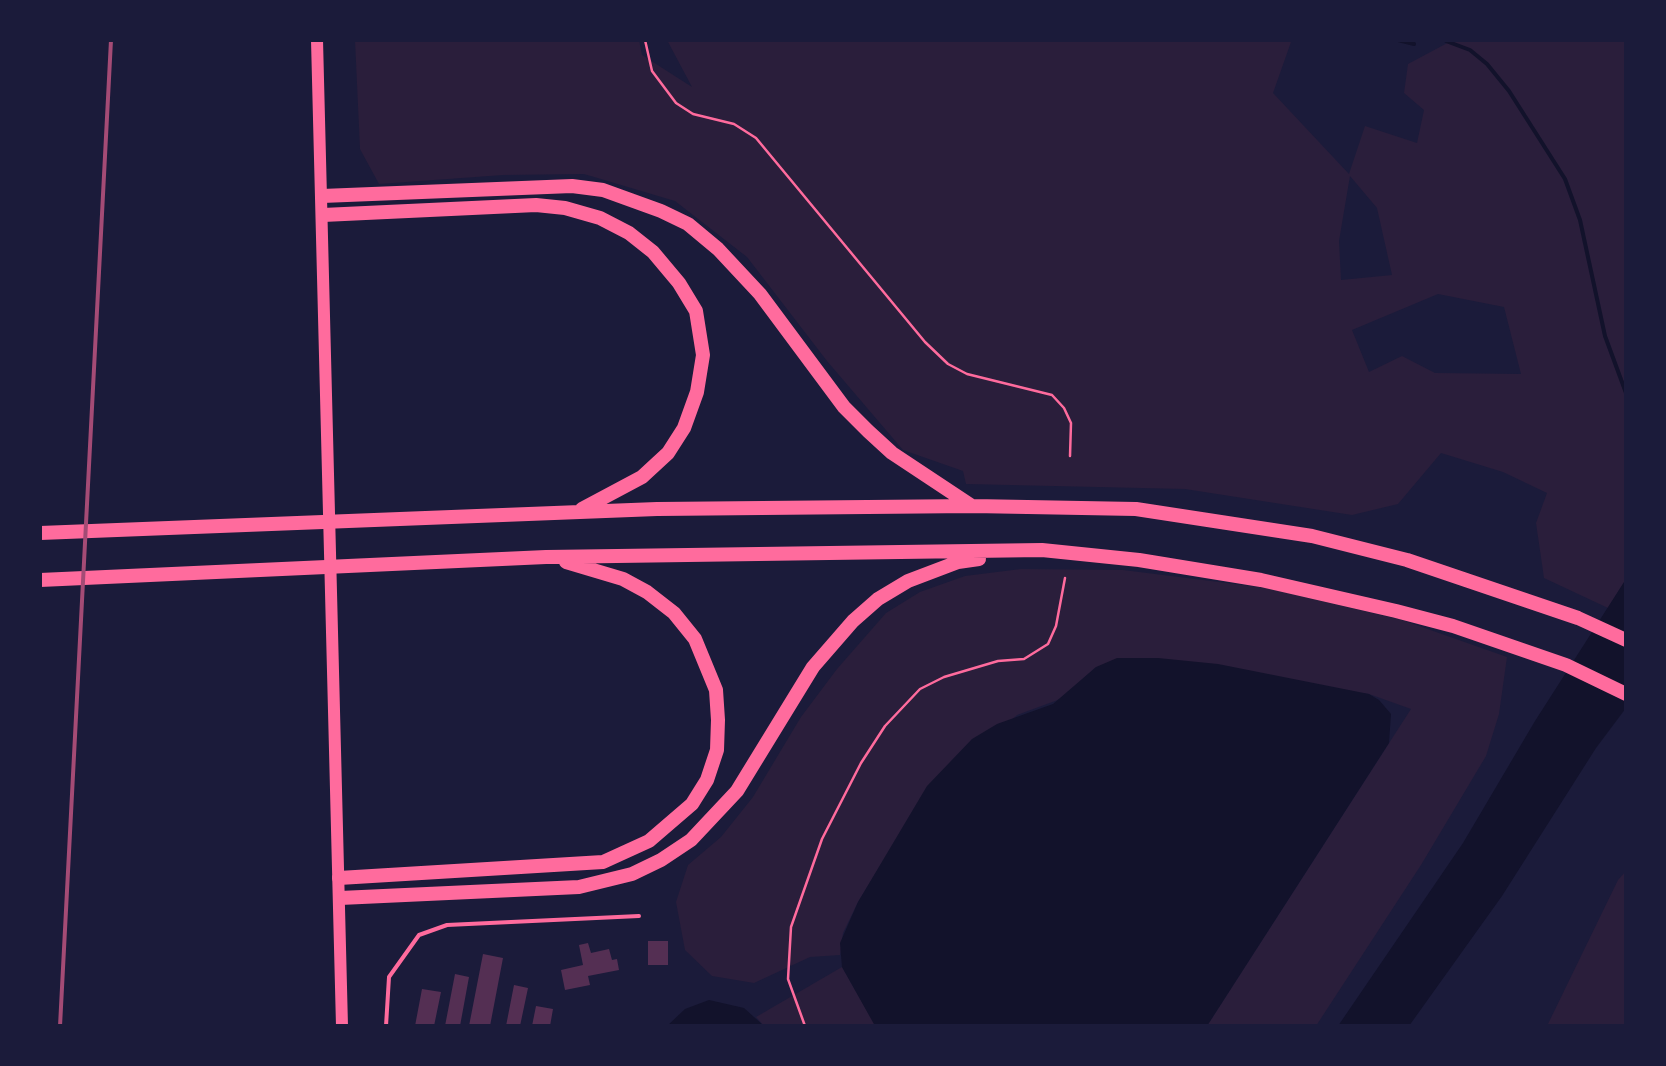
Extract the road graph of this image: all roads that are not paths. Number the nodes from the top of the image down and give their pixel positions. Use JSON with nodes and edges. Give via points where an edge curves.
{"nodes":[{"id":1,"x":318,"y":40,"type":"edge"},
{"id":2,"x":322,"y":196,"type":"junction"},
{"id":3,"x":323,"y":214,"type":"junction"},
{"id":4,"x":972,"y":506,"type":"junction"},
{"id":5,"x":575,"y":513,"type":"junction"},
{"id":6,"x":40,"y":532,"type":"edge"},
{"id":7,"x":1042,"y":550,"type":"junction"},
{"id":8,"x":546,"y":558,"type":"junction"},
{"id":9,"x":40,"y":580,"type":"edge"},
{"id":10,"x":1626,"y":640,"type":"edge"},
{"id":11,"x":1626,"y":694,"type":"edge"},
{"id":12,"x":339,"y":878,"type":"junction"},
{"id":13,"x":340,"y":898,"type":"junction"},
{"id":14,"x":639,"y":916,"type":"dead end"},
{"id":15,"x":342,"y":1026,"type":"edge"},
{"id":16,"x":386,"y":1026,"type":"edge"}],
"edges":[{"from":1,"to":2,"type":"main road"},
{"from":2,"to":3,"type":"main road"},
{"from":2,"to":4,"type":"highway","via":[[572,186],[662,211],[718,249],[868,431]]},
{"from":3,"to":5,"type":"highway","via":[[565,208],[629,232],[654,252],[696,311],[703,355],[697,392],[668,454],[642,477]]},
{"from":3,"to":12,"type":"main road"},
{"from":4,"to":5,"type":"highway"},
{"from":4,"to":10,"type":"highway","via":[[1136,509],[1292,533],[1408,560]]},
{"from":5,"to":6,"type":"highway"},
{"from":7,"to":8,"type":"highway"},
{"from":7,"to":11,"type":"highway","via":[[1261,580],[1396,611],[1566,665]]},
{"from":7,"to":13,"type":"highway","via":[[958,562],[878,599],[813,667],[712,821],[632,874],[579,888]]},
{"from":8,"to":9,"type":"highway"},
{"from":8,"to":12,"type":"highway","via":[[647,592],[695,639],[716,690],[718,720],[717,750],[692,804],[649,841],[603,862]]},
{"from":12,"to":13,"type":"main road"},
{"from":13,"to":15,"type":"main road"},
{"from":14,"to":16,"type":"lane","via":[[447,925],[419,934],[389,977]]}]}
